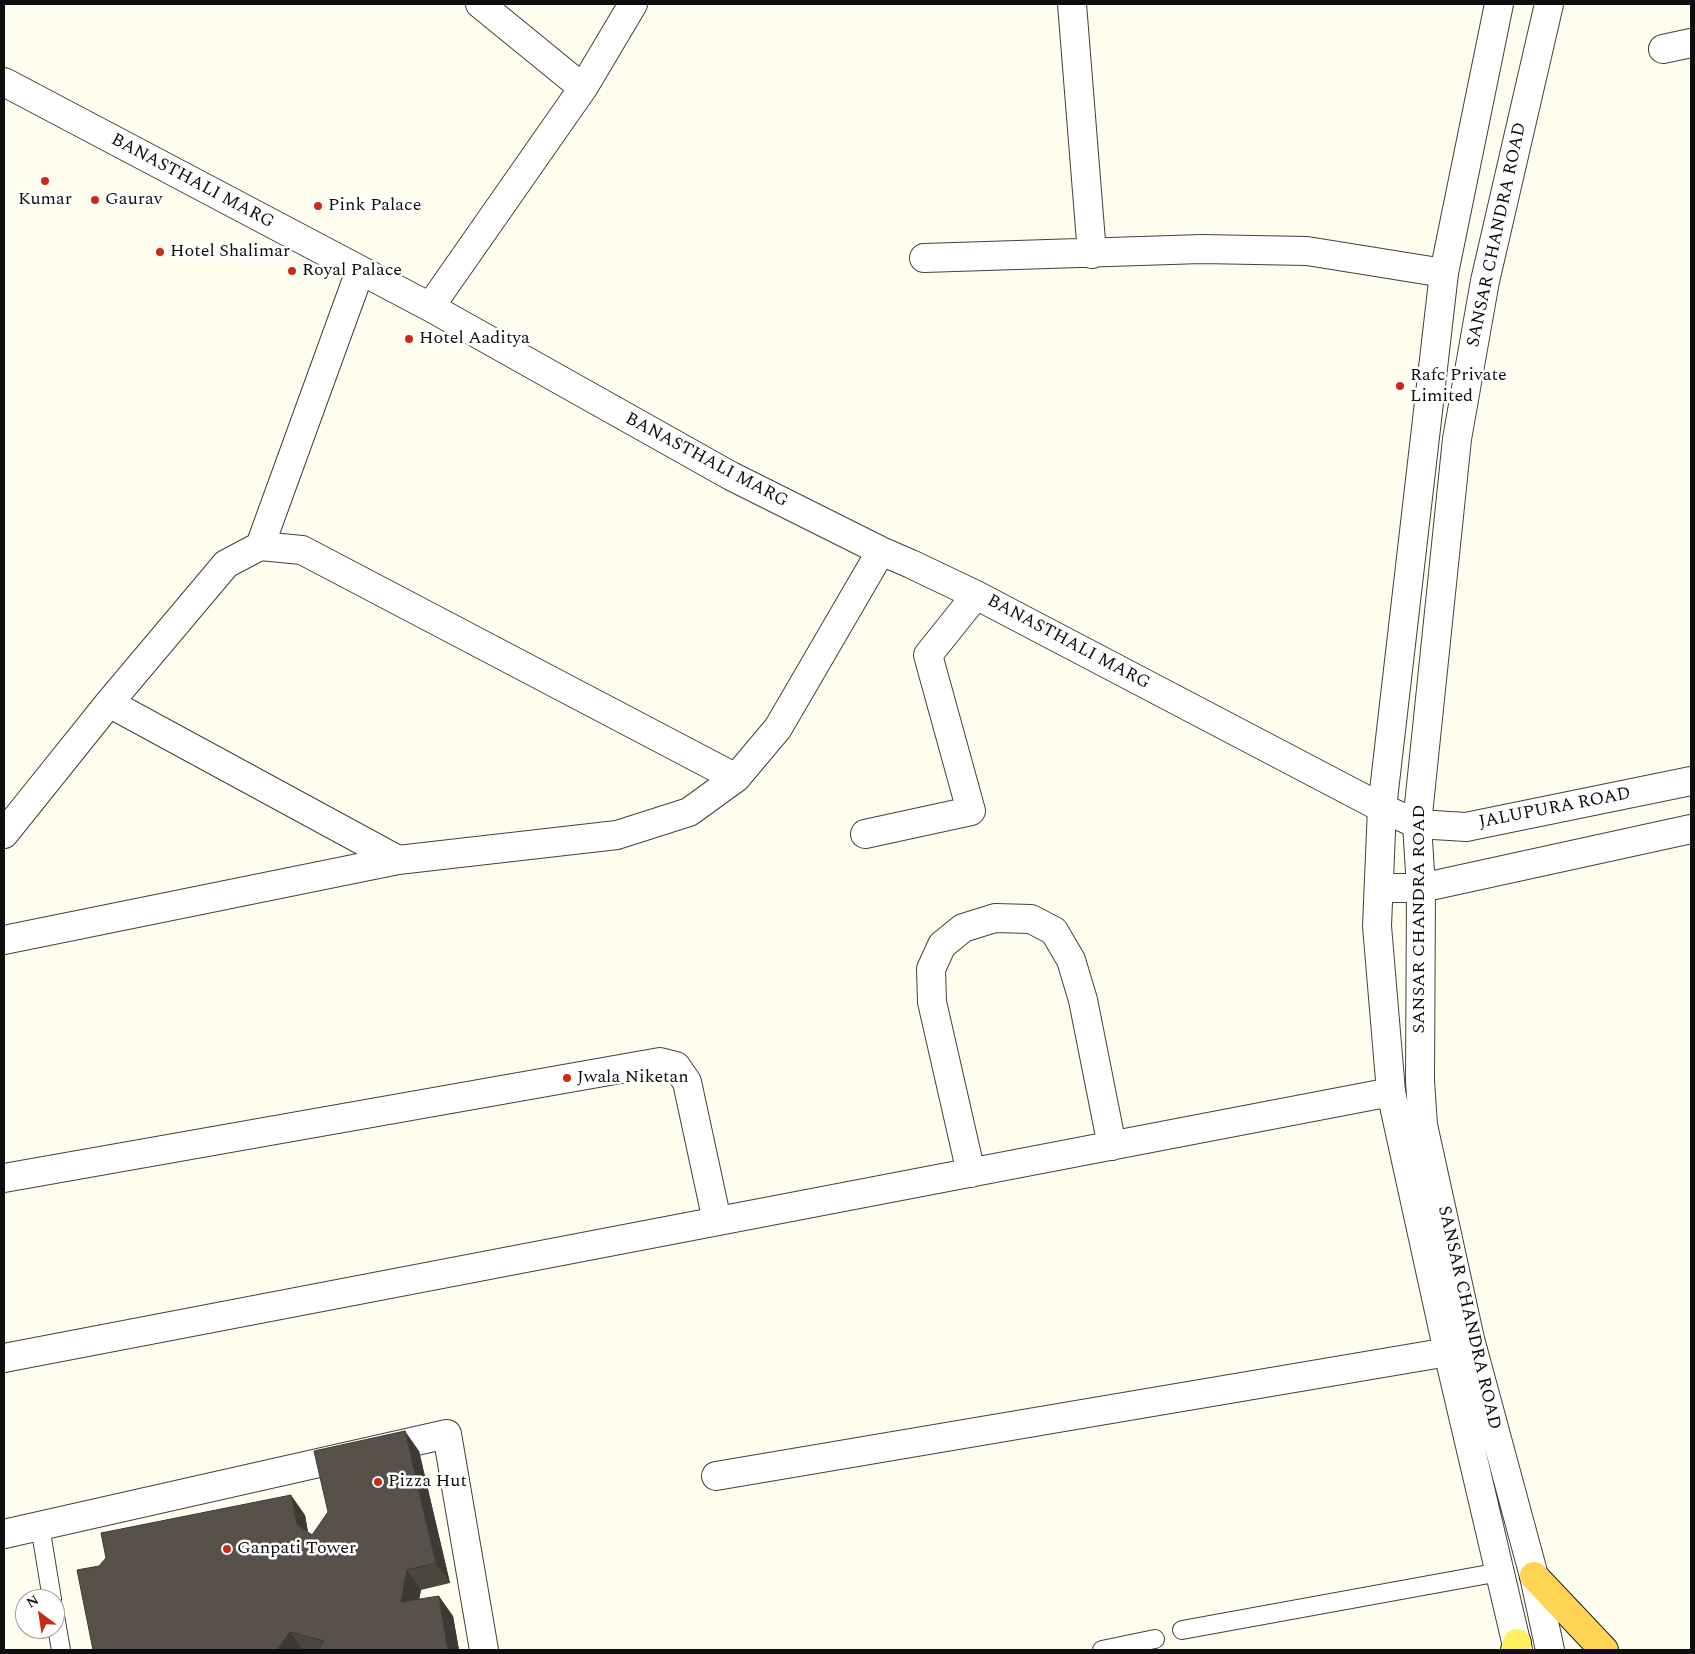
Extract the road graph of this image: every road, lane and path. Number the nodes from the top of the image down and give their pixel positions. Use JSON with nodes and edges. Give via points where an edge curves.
{"nodes":[{"id":1,"x":480,"y":4,"type":"edge"},
{"id":2,"x":633,"y":4,"type":"edge"},
{"id":3,"x":1072,"y":4,"type":"edge"},
{"id":4,"x":1499,"y":4,"type":"edge"},
{"id":5,"x":1549,"y":4,"type":"edge"},
{"id":6,"x":1691,"y":43,"type":"edge"},
{"id":7,"x":1663,"y":49,"type":"dead end"},
{"id":8,"x":4,"y":82,"type":"edge"},
{"id":9,"x":583,"y":88,"type":"junction"},
{"id":10,"x":1092,"y":254,"type":"junction"},
{"id":11,"x":924,"y":258,"type":"dead end"},
{"id":12,"x":360,"y":271,"type":"junction"},
{"id":13,"x":1444,"y":273,"type":"junction"},
{"id":14,"x":430,"y":307,"type":"junction"},
{"id":15,"x":260,"y":546,"type":"junction"},
{"id":16,"x":881,"y":551,"type":"junction"},
{"id":17,"x":976,"y":595,"type":"junction"},
{"id":18,"x":109,"y":703,"type":"junction"},
{"id":19,"x":736,"y":778,"type":"junction"},
{"id":20,"x":1691,"y":781,"type":"edge"},
{"id":21,"x":1382,"y":808,"type":"junction"},
{"id":22,"x":1417,"y":824,"type":"junction"},
{"id":23,"x":1691,"y":829,"type":"edge"},
{"id":24,"x":4,"y":834,"type":"edge"},
{"id":25,"x":865,"y":834,"type":"dead end"},
{"id":26,"x":398,"y":860,"type":"junction"},
{"id":27,"x":1379,"y":888,"type":"junction"},
{"id":28,"x":1421,"y":888,"type":"junction"},
{"id":29,"x":4,"y":940,"type":"edge"},
{"id":30,"x":1390,"y":1092,"type":"junction"},
{"id":31,"x":1112,"y":1146,"type":"junction"},
{"id":32,"x":972,"y":1173,"type":"junction"},
{"id":33,"x":4,"y":1178,"type":"edge"},
{"id":34,"x":717,"y":1221,"type":"junction"},
{"id":35,"x":1448,"y":1352,"type":"junction"},
{"id":36,"x":4,"y":1358,"type":"edge"},
{"id":37,"x":716,"y":1476,"type":"dead end"},
{"id":38,"x":40,"y":1526,"type":"junction"},
{"id":39,"x":4,"y":1534,"type":"edge"},
{"id":40,"x":1500,"y":1572,"type":"junction"},
{"id":41,"x":1534,"y":1576,"type":"junction"},
{"id":42,"x":50,"y":1589,"type":"edge"},
{"id":43,"x":1182,"y":1630,"type":"dead end"},
{"id":44,"x":1155,"y":1639,"type":"dead end"},
{"id":45,"x":1517,"y":1648,"type":"edge"},
{"id":46,"x":484,"y":1650,"type":"edge"},
{"id":47,"x":1102,"y":1650,"type":"edge"},
{"id":48,"x":1550,"y":1650,"type":"edge"},
{"id":49,"x":1604,"y":1650,"type":"edge"}],
"edges":[{"from":1,"to":9,"type":"street"},
{"from":2,"to":9,"type":"street"},
{"from":3,"to":10,"type":"street"},
{"from":4,"to":13,"type":"street","name":"SANSAR CHANDRA ROAD"},
{"from":5,"to":22,"type":"street","name":"SANSAR CHANDRA ROAD","via":[[1485,281],[1457,439]]},
{"from":6,"to":7,"type":"street"},
{"from":8,"to":12,"type":"street","name":"BANASTHALI MARG"},
{"from":9,"to":14,"type":"street"},
{"from":10,"to":11,"type":"street"},
{"from":10,"to":13,"type":"street","via":[[1202,249],[1307,251]]},
{"from":12,"to":14,"type":"street","name":"BANASTHALI MARG"},
{"from":12,"to":15,"type":"street"},
{"from":13,"to":21,"type":"street","name":"SANSAR CHANDRA ROAD"},
{"from":14,"to":16,"type":"street","name":"BANASTHALI MARG","via":[[731,476]]},
{"from":15,"to":18,"type":"street","via":[[226,564]]},
{"from":15,"to":19,"type":"street","via":[[302,550]]},
{"from":16,"to":17,"type":"street","name":"BANASTHALI MARG"},
{"from":16,"to":19,"type":"street","via":[[778,728]]},
{"from":17,"to":21,"type":"street","name":"BANASTHALI MARG"},
{"from":17,"to":25,"type":"street","via":[[928,655],[972,811]]},
{"from":18,"to":24,"type":"street"},
{"from":18,"to":26,"type":"street"},
{"from":19,"to":26,"type":"street","via":[[689,812],[617,835]]},
{"from":20,"to":22,"type":"street","name":"JALUPURA ROAD","via":[[1466,827]]},
{"from":21,"to":22,"type":"street","name":"BANASTHALI MARG"},
{"from":21,"to":27,"type":"street","name":"SANSAR CHANDRA ROAD"},
{"from":22,"to":28,"type":"street","name":"SANSAR CHANDRA ROAD"},
{"from":23,"to":28,"type":"street"},
{"from":26,"to":29,"type":"street"},
{"from":27,"to":28,"type":"street"},
{"from":27,"to":30,"type":"street","name":"SANSAR CHANDRA ROAD","via":[[1377,926]]},
{"from":28,"to":41,"type":"street","name":"SANSAR CHANDRA ROAD","via":[[1420,1081],[1423,1125],[1470,1339]]},
{"from":30,"to":31,"type":"street"},
{"from":30,"to":35,"type":"street","name":"SANSAR CHANDRA ROAD"},
{"from":31,"to":32,"type":"street"},
{"from":31,"to":32,"type":"street","via":[[1083,1000],[1071,960],[1054,931],[1031,919],[996,918],[963,928],[942,945],[931,969],[932,1002]]},
{"from":32,"to":34,"type":"street"},
{"from":33,"to":34,"type":"street","via":[[660,1062],[676,1066],[687,1082]]},
{"from":34,"to":36,"type":"street"},
{"from":35,"to":37,"type":"street"},
{"from":35,"to":40,"type":"street","name":"SANSAR CHANDRA ROAD"},
{"from":38,"to":39,"type":"street"},
{"from":38,"to":42,"type":"lane"},
{"from":38,"to":46,"type":"street","via":[[447,1434]]},
{"from":40,"to":43,"type":"lane"},
{"from":40,"to":45,"type":"street","name":"SANSAR CHANDRA ROAD"},
{"from":41,"to":48,"type":"street","name":"SANSAR CHANDRA ROAD"},
{"from":41,"to":49,"type":"highway"},
{"from":44,"to":47,"type":"lane"}]}
